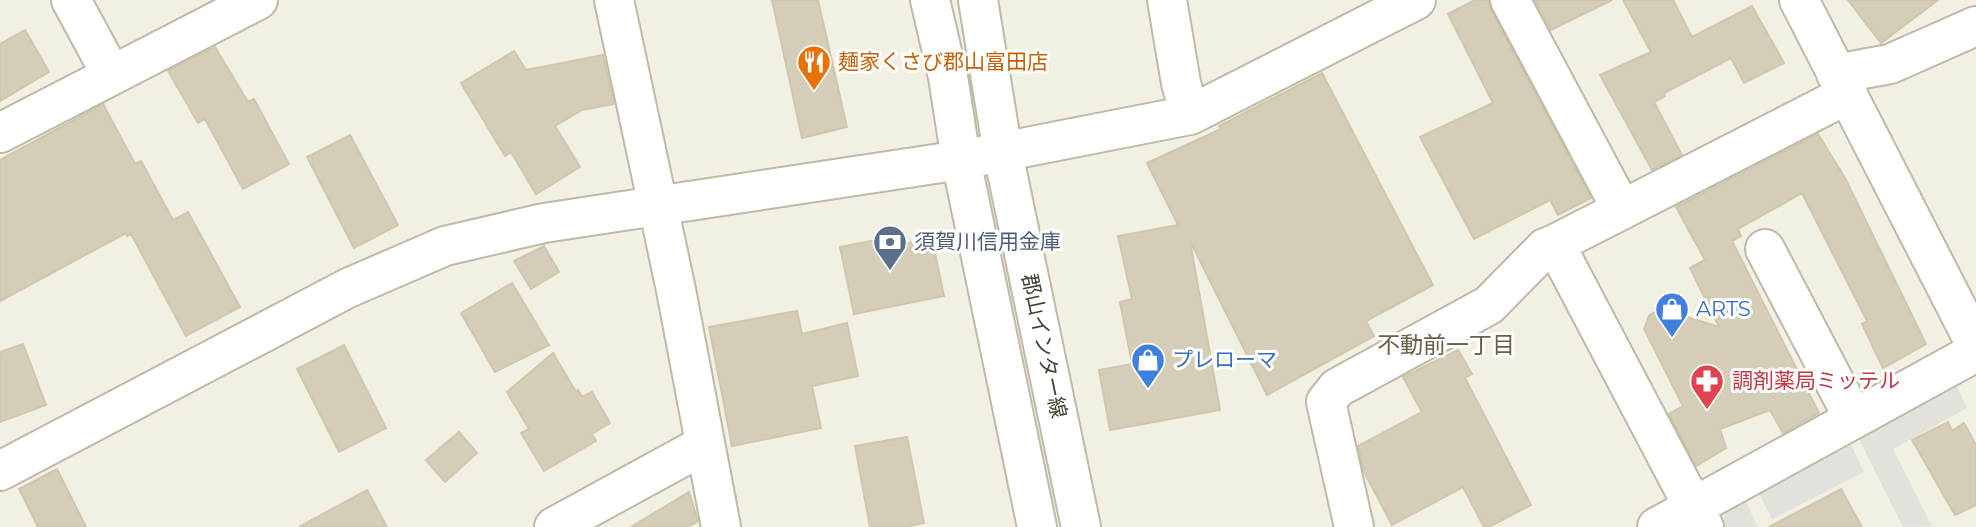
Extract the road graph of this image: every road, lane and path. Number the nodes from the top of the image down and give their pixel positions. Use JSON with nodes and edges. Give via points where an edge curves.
{"nodes":[{"id":1,"x":71,"y":0,"type":"edge"},
{"id":2,"x":258,"y":0,"type":"edge"},
{"id":3,"x":614,"y":0,"type":"edge"},
{"id":4,"x":930,"y":0,"type":"edge"},
{"id":5,"x":978,"y":0,"type":"edge"},
{"id":6,"x":1167,"y":0,"type":"edge"},
{"id":7,"x":1416,"y":0,"type":"edge"},
{"id":8,"x":1510,"y":0,"type":"edge"},
{"id":9,"x":1798,"y":0,"type":"edge"},
{"id":10,"x":1976,"y":26,"type":"edge"},
{"id":11,"x":111,"y":74,"type":"junction"},
{"id":12,"x":1842,"y":84,"type":"junction"},
{"id":13,"x":1191,"y":115,"type":"junction"},
{"id":14,"x":0,"y":133,"type":"edge"},
{"id":15,"x":1003,"y":152,"type":"junction"},
{"id":16,"x":961,"y":160,"type":"junction"},
{"id":17,"x":657,"y":208,"type":"junction"},
{"id":18,"x":1622,"y":211,"type":"junction"},
{"id":19,"x":1555,"y":244,"type":"junction"},
{"id":20,"x":1765,"y":249,"type":"dead end"},
{"id":21,"x":1970,"y":318,"type":"edge"},
{"id":22,"x":1976,"y":352,"type":"edge"},
{"id":23,"x":1854,"y":419,"type":"junction"},
{"id":24,"x":705,"y":445,"type":"junction"},
{"id":25,"x":0,"y":471,"type":"edge"},
{"id":26,"x":1699,"y":517,"type":"edge"},
{"id":27,"x":554,"y":527,"type":"edge"},
{"id":28,"x":721,"y":527,"type":"edge"},
{"id":29,"x":1037,"y":527,"type":"edge"},
{"id":30,"x":1081,"y":527,"type":"edge"},
{"id":31,"x":1354,"y":527,"type":"edge"},
{"id":32,"x":1657,"y":527,"type":"edge"}],
"edges":[{"from":1,"to":11,"type":"street"},
{"from":2,"to":11,"type":"street"},
{"from":3,"to":17,"type":"street"},
{"from":4,"to":16,"type":"street"},
{"from":5,"to":15,"type":"street","name":"郡山インター線"},
{"from":6,"to":13,"type":"street"},
{"from":7,"to":13,"type":"street"},
{"from":8,"to":18,"type":"street"},
{"from":9,"to":12,"type":"street"},
{"from":10,"to":12,"type":"street"},
{"from":11,"to":14,"type":"street"},
{"from":12,"to":18,"type":"street"},
{"from":12,"to":21,"type":"street"},
{"from":13,"to":15,"type":"street"},
{"from":15,"to":16,"type":"street"},
{"from":15,"to":30,"type":"street","name":"郡山インター線"},
{"from":16,"to":17,"type":"street"},
{"from":16,"to":29,"type":"street"},
{"from":17,"to":24,"type":"street"},
{"from":17,"to":25,"type":"street","via":[[544,223],[445,246],[348,288]]},
{"from":18,"to":19,"type":"street"},
{"from":19,"to":26,"type":"street"},
{"from":19,"to":31,"type":"street","via":[[1545,248],[1489,305],[1337,388],[1326,402]]},
{"from":20,"to":23,"type":"street"},
{"from":22,"to":23,"type":"street"},
{"from":23,"to":26,"type":"street"},
{"from":24,"to":27,"type":"street"},
{"from":24,"to":28,"type":"street"},
{"from":26,"to":32,"type":"street"}]}
